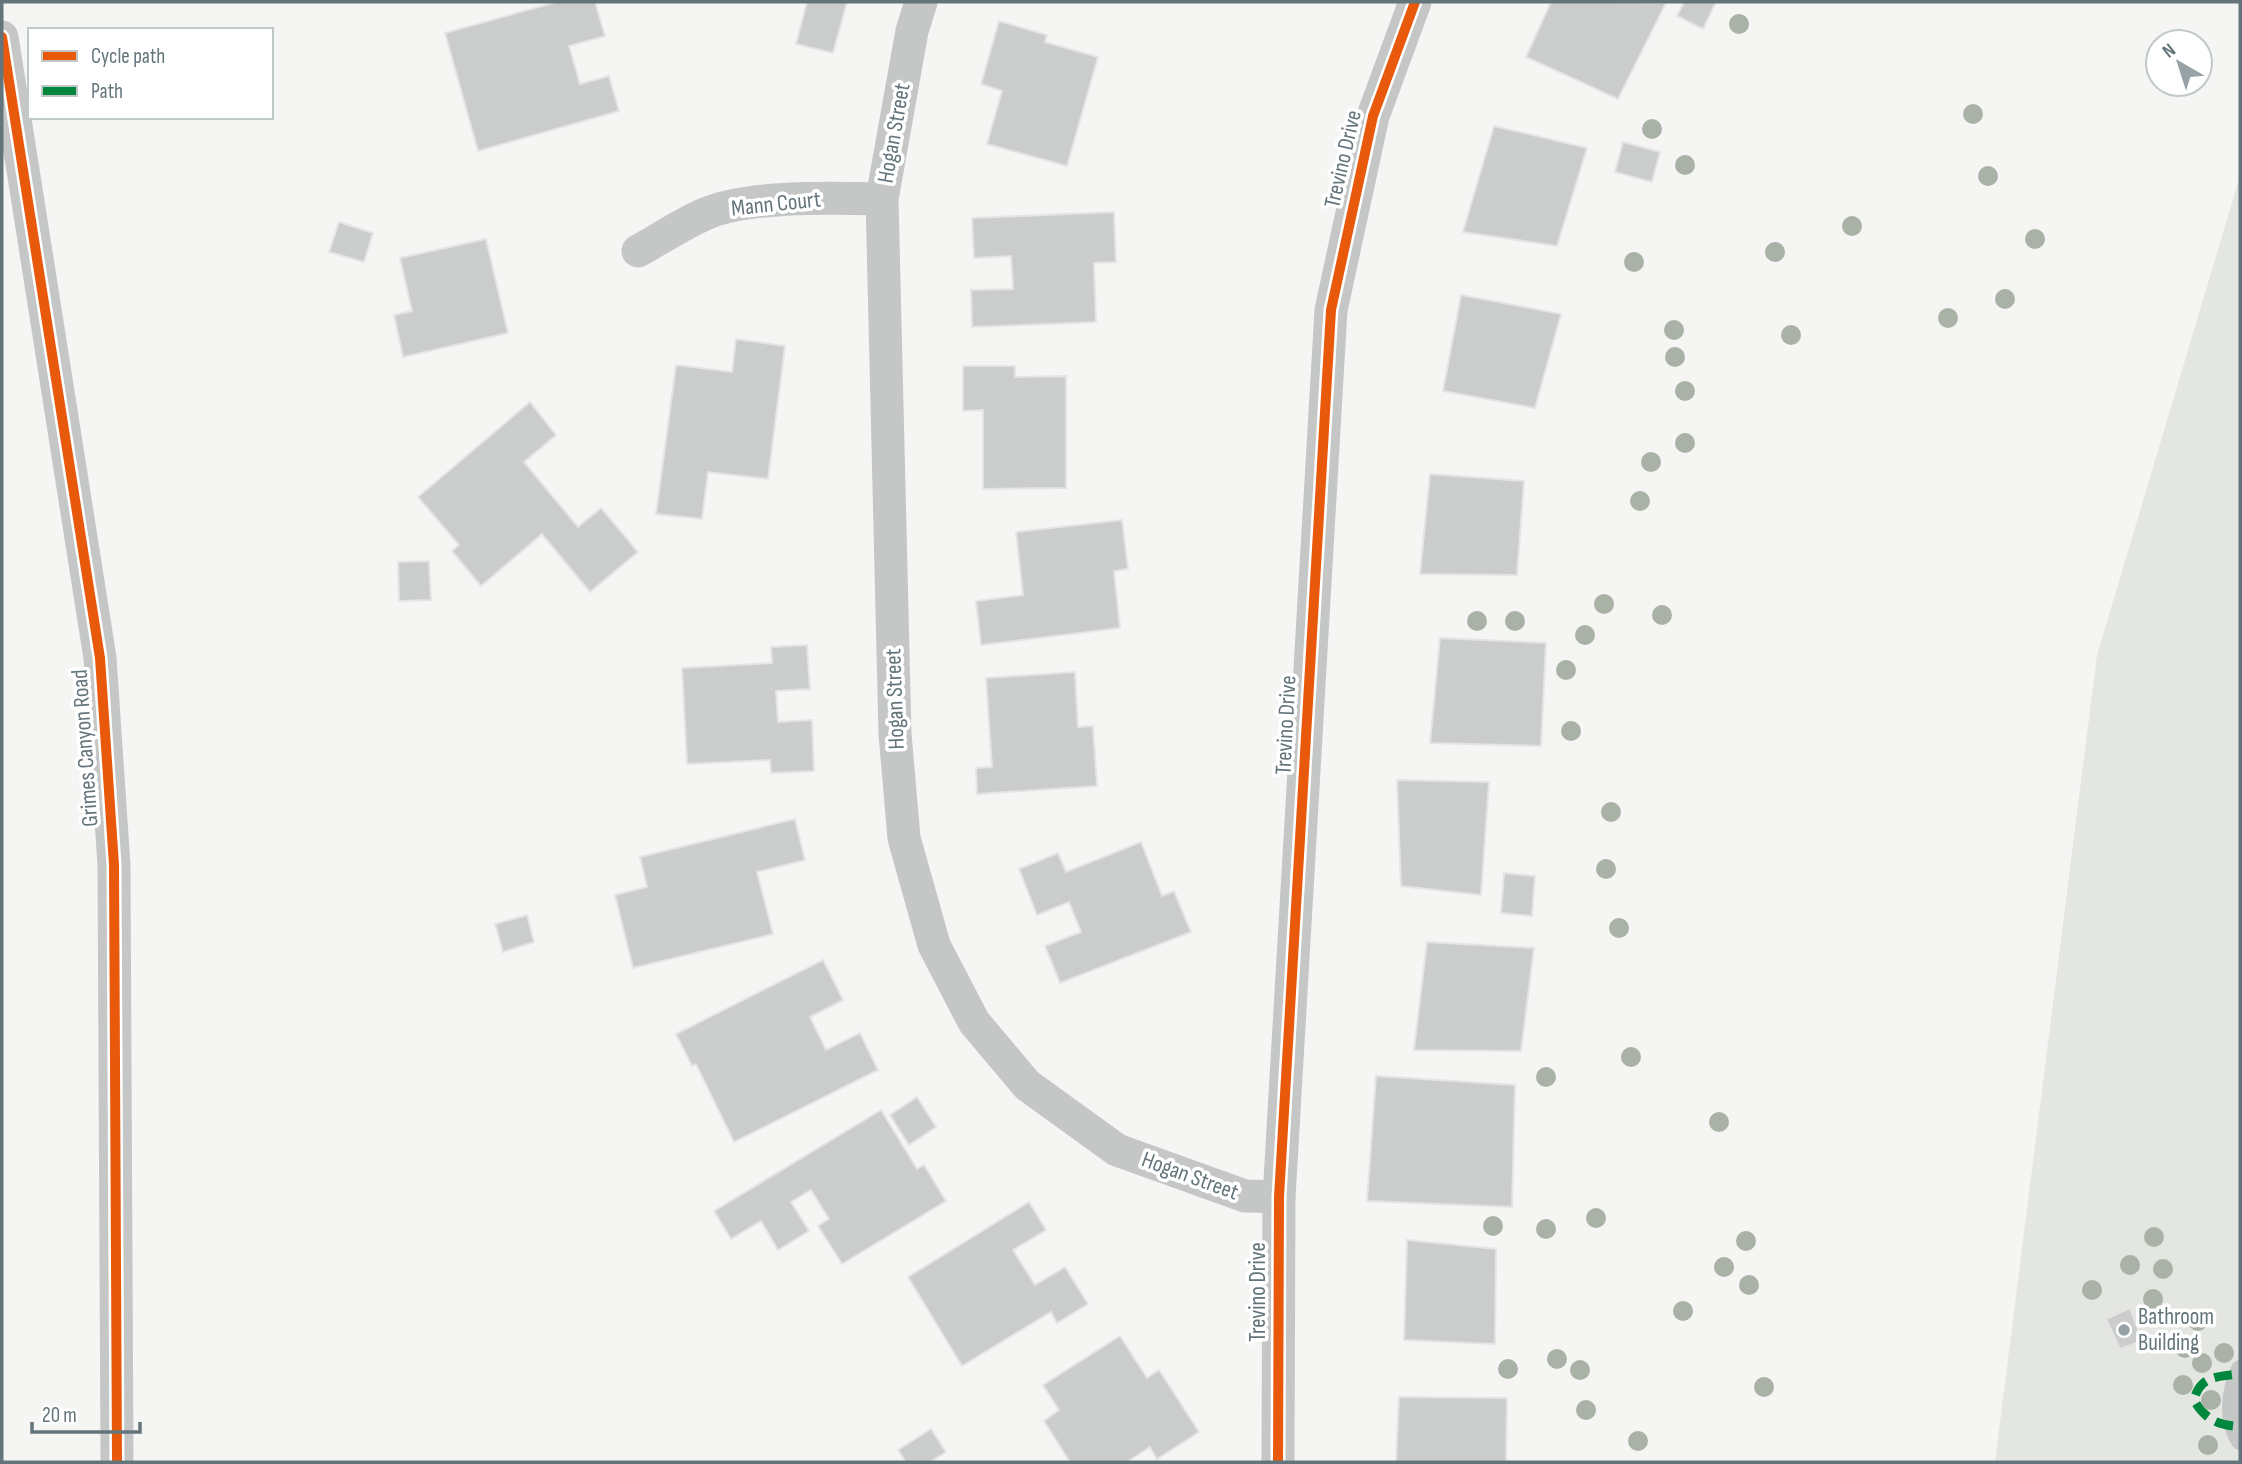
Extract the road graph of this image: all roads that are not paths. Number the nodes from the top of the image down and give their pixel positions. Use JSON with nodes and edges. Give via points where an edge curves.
{"nodes":[{"id":1,"x":921,"y":2,"type":"edge"},
{"id":2,"x":1415,"y":2,"type":"edge"},
{"id":3,"x":2,"y":37,"type":"edge"},
{"id":4,"x":883,"y":199,"type":"junction"},
{"id":5,"x":638,"y":251,"type":"dead end"},
{"id":6,"x":1279,"y":1197,"type":"junction"},
{"id":7,"x":2240,"y":1369,"type":"edge"},
{"id":8,"x":2240,"y":1441,"type":"edge"},
{"id":9,"x":117,"y":1462,"type":"edge"},
{"id":10,"x":1278,"y":1462,"type":"edge"}],
"edges":[{"from":1,"to":4,"type":"street","name":"Hogan Street"},
{"from":2,"to":6,"type":"street","name":"Trevino Drive","via":[[1373,116],[1331,310]]},
{"from":3,"to":9,"type":"street","name":"Grimes Canyon Road","via":[[100,658],[114,865]]},
{"from":4,"to":5,"type":"street","name":"Mann Court","via":[[749,203],[706,213]]},
{"from":4,"to":6,"type":"street","name":"Hogan Street","via":[[895,734],[904,838],[934,946],[974,1022],[1027,1085],[1117,1150],[1245,1196]]},
{"from":6,"to":10,"type":"street","name":"Trevino Drive"},
{"from":7,"to":8,"type":"lane","via":[[2231,1411]]}]}
